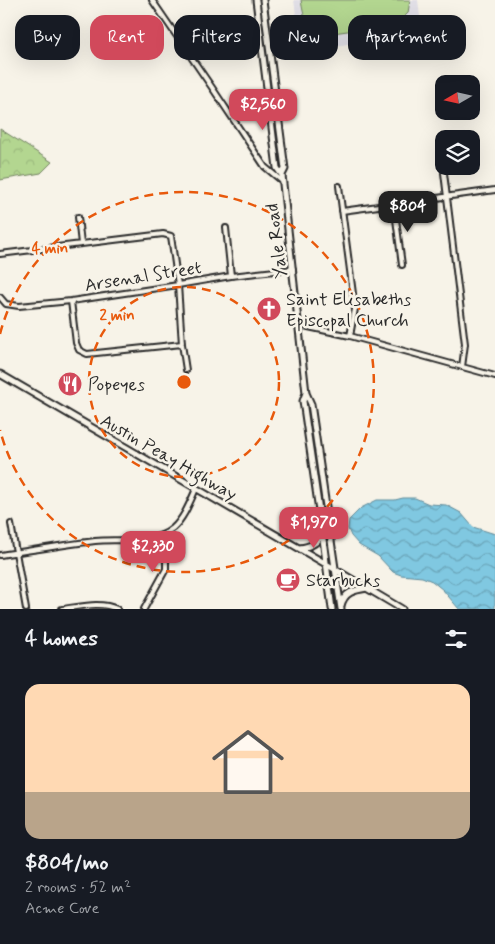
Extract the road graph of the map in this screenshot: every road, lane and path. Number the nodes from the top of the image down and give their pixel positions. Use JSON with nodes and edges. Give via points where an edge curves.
{"nodes":[{"id":1,"x":152,"y":0,"type":"edge"},
{"id":2,"x":256,"y":0,"type":"edge"},
{"id":3,"x":263,"y":0,"type":"edge"},
{"id":4,"x":282,"y":175,"type":"junction"},
{"id":5,"x":444,"y":175,"type":"edge"},
{"id":6,"x":283,"y":182,"type":"junction"},
{"id":7,"x":339,"y":186,"type":"dead end"},
{"id":8,"x":495,"y":190,"type":"edge"},
{"id":9,"x":447,"y":196,"type":"junction"},
{"id":10,"x":394,"y":204,"type":"junction"},
{"id":11,"x":342,"y":211,"type":"junction"},
{"id":12,"x":78,"y":217,"type":"dead end"},
{"id":13,"x":226,"y":228,"type":"dead end"},
{"id":14,"x":81,"y":244,"type":"junction"},
{"id":15,"x":0,"y":254,"type":"edge"},
{"id":16,"x":402,"y":265,"type":"dead end"},
{"id":17,"x":293,"y":269,"type":"junction"},
{"id":18,"x":231,"y":276,"type":"junction"},
{"id":19,"x":178,"y":286,"type":"junction"},
{"id":20,"x":0,"y":297,"type":"edge"},
{"id":21,"x":70,"y":301,"type":"junction"},
{"id":22,"x":299,"y":325,"type":"junction"},
{"id":23,"x":350,"y":336,"type":"junction"},
{"id":24,"x":182,"y":344,"type":"junction"},
{"id":25,"x":462,"y":367,"type":"junction"},
{"id":26,"x":186,"y":370,"type":"dead end"},
{"id":27,"x":0,"y":374,"type":"edge"},
{"id":28,"x":495,"y":376,"type":"edge"},
{"id":29,"x":306,"y":393,"type":"junction"},
{"id":30,"x":196,"y":489,"type":"junction"},
{"id":31,"x":11,"y":524,"type":"dead end"},
{"id":32,"x":322,"y":531,"type":"junction"},
{"id":33,"x":160,"y":536,"type":"junction"},
{"id":34,"x":299,"y":548,"type":"junction"},
{"id":35,"x":16,"y":553,"type":"junction"},
{"id":36,"x":0,"y":555,"type":"edge"},
{"id":37,"x":326,"y":564,"type":"junction"},
{"id":38,"x":335,"y":569,"type":"junction"},
{"id":39,"x":367,"y":588,"type":"junction"},
{"id":40,"x":26,"y":609,"type":"edge"},
{"id":41,"x":62,"y":609,"type":"edge"},
{"id":42,"x":116,"y":609,"type":"edge"},
{"id":43,"x":144,"y":609,"type":"edge"},
{"id":44,"x":332,"y":609,"type":"edge"},
{"id":45,"x":341,"y":609,"type":"edge"},
{"id":46,"x":402,"y":609,"type":"edge"}],
"edges":[{"from":1,"to":6,"type":"street","via":[[265,167]]},
{"from":2,"to":4,"type":"main road","name":"Yale Road","via":[[277,168]]},
{"from":3,"to":4,"type":"main road","name":"Yale Road","via":[[285,169]]},
{"from":4,"to":6,"type":"main road","name":"Yale Road"},
{"from":5,"to":9,"type":"street"},
{"from":6,"to":17,"type":"main road","name":"Yale Road"},
{"from":7,"to":11,"type":"street"},
{"from":8,"to":9,"type":"street"},
{"from":9,"to":10,"type":"street"},
{"from":9,"to":25,"type":"street","via":[[465,344]]},
{"from":10,"to":11,"type":"street"},
{"from":10,"to":16,"type":"street"},
{"from":11,"to":23,"type":"street","via":[[355,309]]},
{"from":12,"to":14,"type":"street"},
{"from":13,"to":18,"type":"street"},
{"from":14,"to":15,"type":"street"},
{"from":14,"to":19,"type":"street","via":[[163,234],[172,236]]},
{"from":17,"to":18,"type":"street","name":"Arsenal Street"},
{"from":17,"to":22,"type":"main road","name":"Yale Road"},
{"from":18,"to":19,"type":"street","name":"Arsenal Street"},
{"from":19,"to":21,"type":"street","name":"Arsenal Street"},
{"from":19,"to":24,"type":"street"},
{"from":20,"to":21,"type":"street","name":"Arsenal Street","via":[[6,304],[19,306]]},
{"from":21,"to":24,"type":"street","via":[[76,343],[79,350],[87,354]]},
{"from":22,"to":23,"type":"street"},
{"from":22,"to":29,"type":"main road","name":"Yale Road"},
{"from":23,"to":25,"type":"street"},
{"from":24,"to":26,"type":"street"},
{"from":25,"to":28,"type":"street"},
{"from":27,"to":30,"type":"main road","name":"Austin Peay Highway"},
{"from":29,"to":32,"type":"main road","name":"Yale Road","via":[[303,401]]},
{"from":29,"to":38,"type":"main road","name":"Yale Road","via":[[311,404]]},
{"from":30,"to":33,"type":"street","via":[[181,518]]},
{"from":30,"to":34,"type":"main road","name":"Austin Peay Highway"},
{"from":31,"to":35,"type":"street"},
{"from":32,"to":34,"type":"main road","via":[[317,542]]},
{"from":32,"to":37,"type":"main road","name":"Yale Road"},
{"from":33,"to":35,"type":"street"},
{"from":33,"to":43,"type":"street","via":[[166,551],[166,569]]},
{"from":34,"to":37,"type":"main road","name":"Austin Peay Highway"},
{"from":35,"to":36,"type":"street"},
{"from":35,"to":40,"type":"street"},
{"from":37,"to":38,"type":"main road","name":"Austin Peay Highway"},
{"from":37,"to":44,"type":"main road","name":"Yale Road"},
{"from":38,"to":39,"type":"main road","name":"Austin Peay Highway"},
{"from":38,"to":45,"type":"main road","name":"Yale Road"},
{"from":39,"to":45,"type":"main road","via":[[344,597]]},
{"from":39,"to":46,"type":"main road","name":"Austin Peay Highway"},
{"from":41,"to":42,"type":"street","via":[[94,605]]}]}
